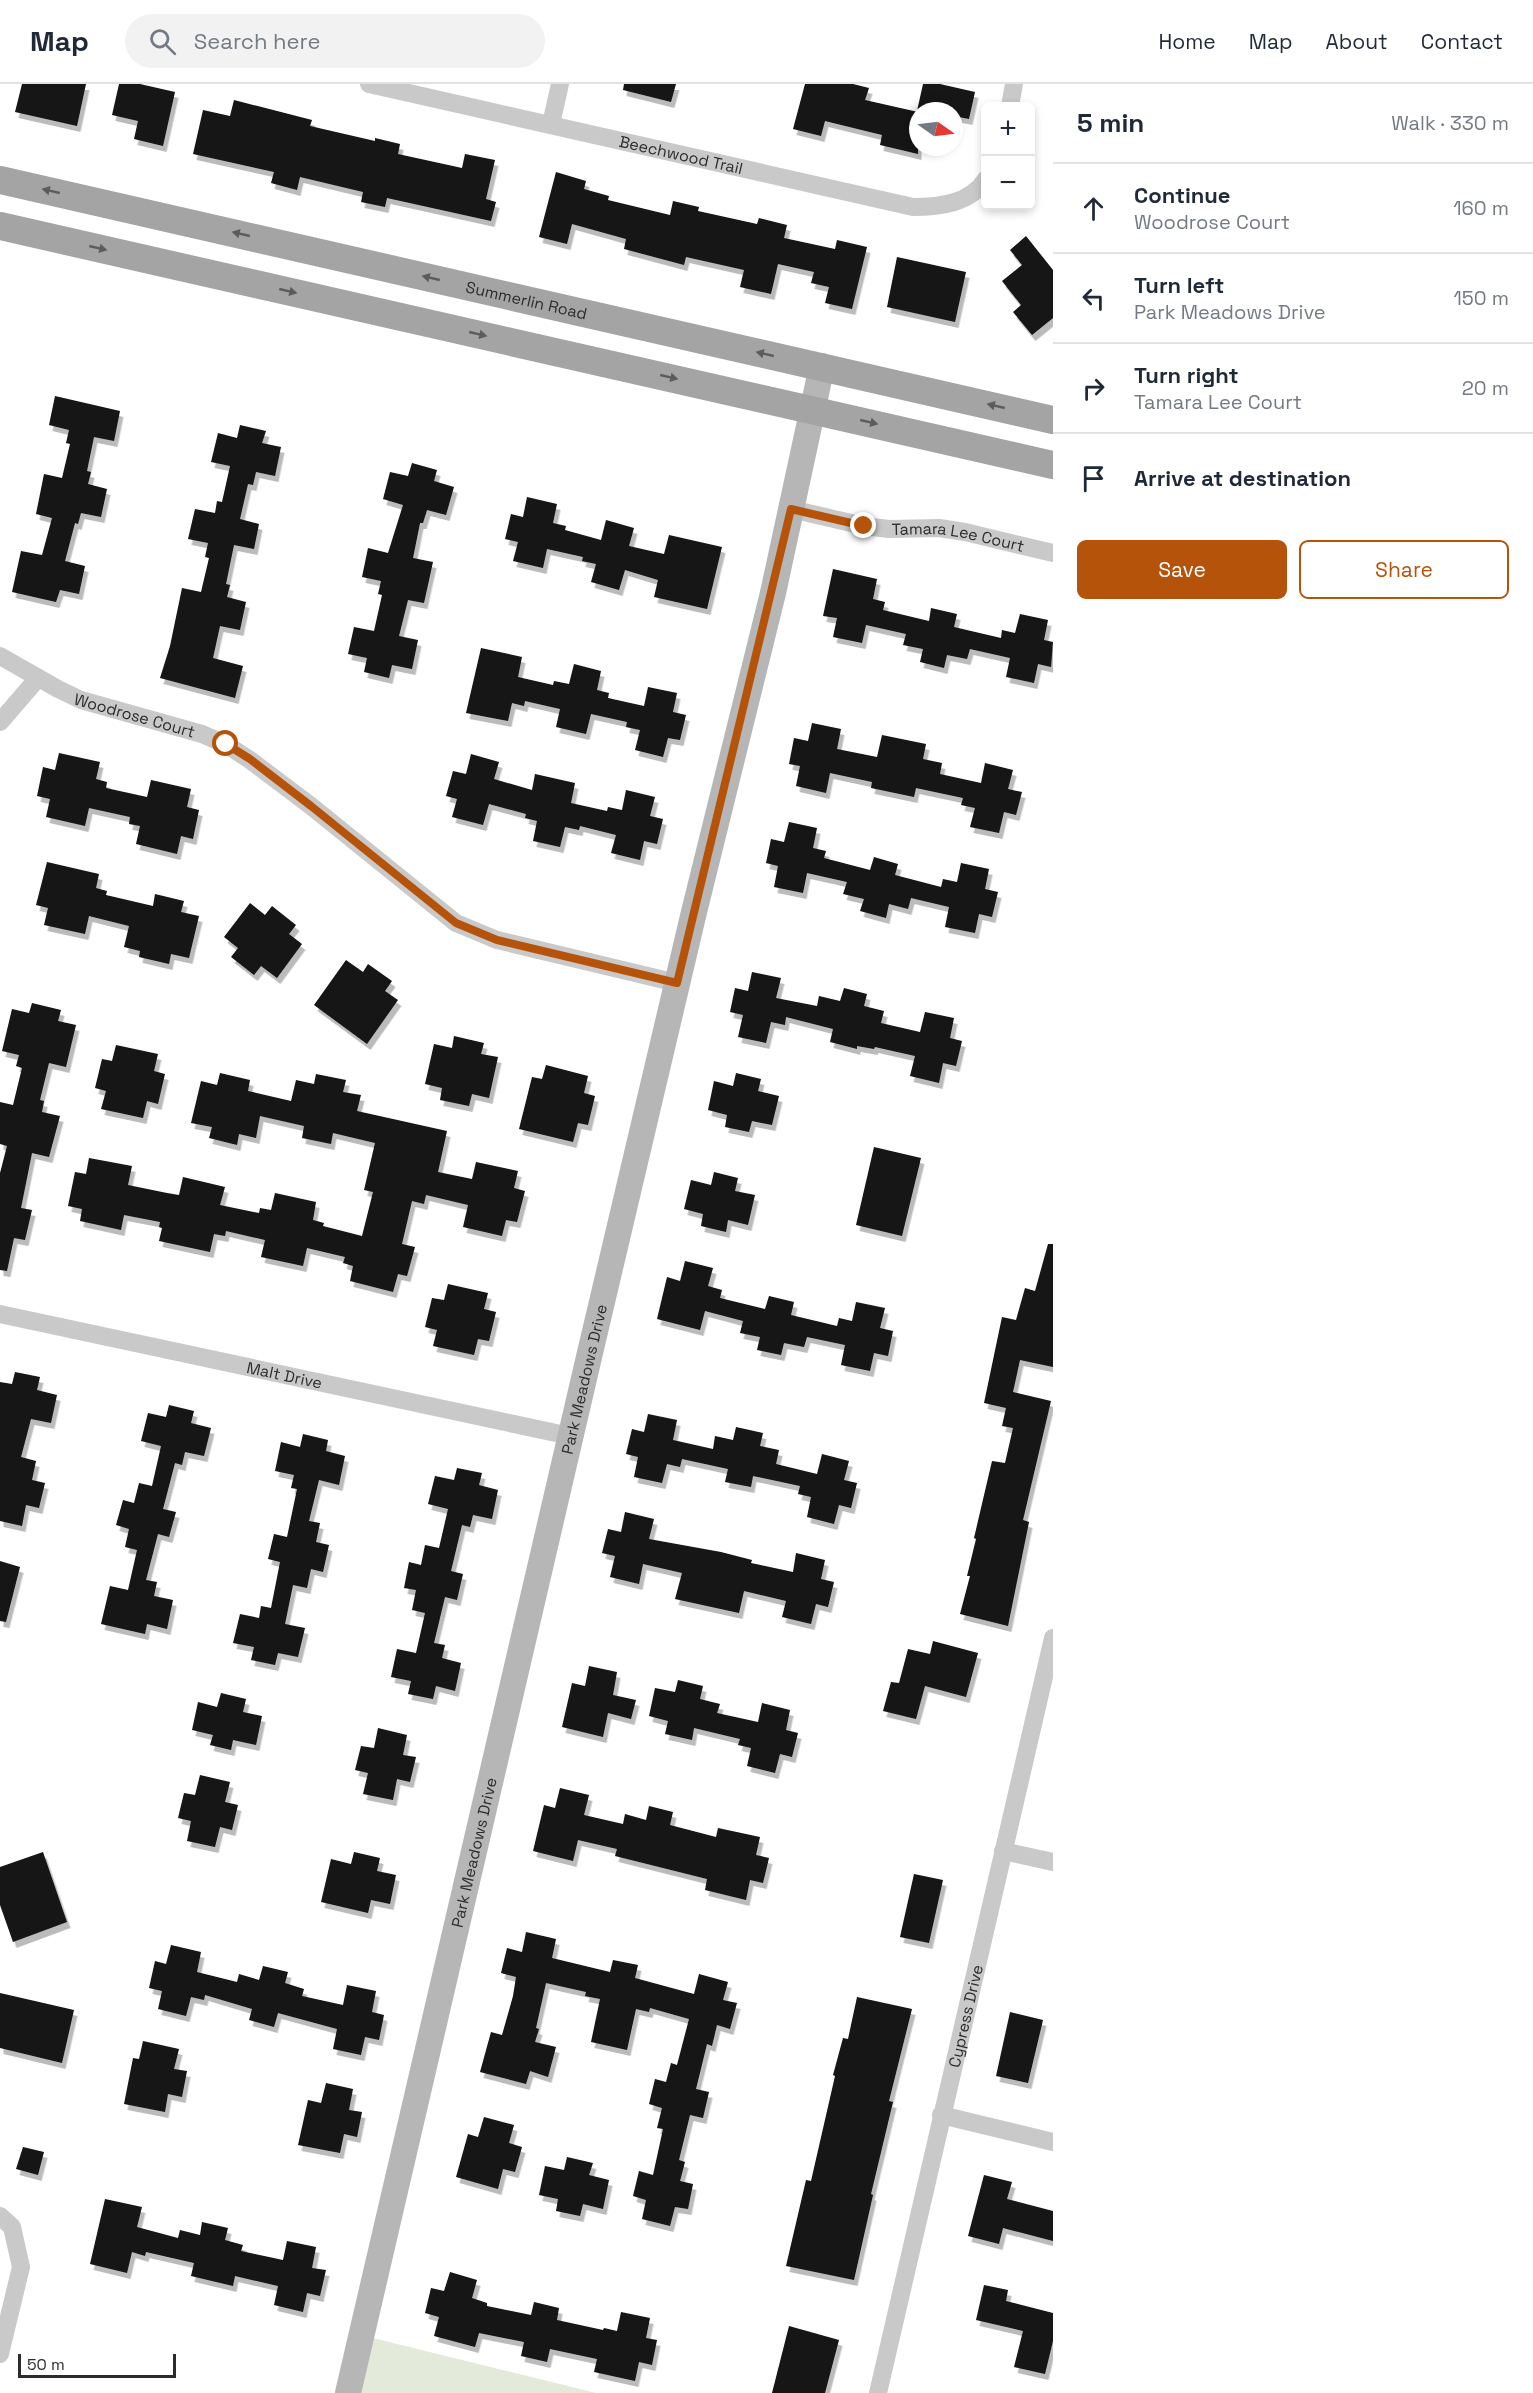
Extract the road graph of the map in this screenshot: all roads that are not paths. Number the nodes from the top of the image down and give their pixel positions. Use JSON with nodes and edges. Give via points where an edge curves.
{"nodes":[{"id":1,"x":369,"y":84,"type":"edge"},
{"id":2,"x":560,"y":84,"type":"edge"},
{"id":3,"x":1014,"y":84,"type":"edge"},
{"id":4,"x":1011,"y":102,"type":"edge"},
{"id":5,"x":551,"y":124,"type":"junction"},
{"id":6,"x":0,"y":180,"type":"edge"},
{"id":7,"x":981,"y":186,"type":"edge"},
{"id":8,"x":0,"y":226,"type":"edge"},
{"id":9,"x":822,"y":366,"type":"junction"},
{"id":10,"x":812,"y":409,"type":"junction"},
{"id":11,"x":1053,"y":420,"type":"edge"},
{"id":12,"x":1053,"y":465,"type":"edge"},
{"id":13,"x":791,"y":509,"type":"junction"},
{"id":14,"x":1053,"y":553,"type":"edge"},
{"id":15,"x":0,"y":656,"type":"edge"},
{"id":16,"x":38,"y":678,"type":"junction"},
{"id":17,"x":0,"y":722,"type":"edge"},
{"id":18,"x":677,"y":983,"type":"junction"},
{"id":19,"x":0,"y":1314,"type":"edge"},
{"id":20,"x":570,"y":1436,"type":"junction"},
{"id":21,"x":1053,"y":1638,"type":"edge"},
{"id":22,"x":1003,"y":1851,"type":"junction"},
{"id":23,"x":1053,"y":1862,"type":"edge"},
{"id":24,"x":941,"y":2115,"type":"junction"},
{"id":25,"x":1053,"y":2142,"type":"edge"},
{"id":26,"x":0,"y":2216,"type":"edge"},
{"id":27,"x":0,"y":2354,"type":"edge"},
{"id":28,"x":881,"y":2392,"type":"edge"},
{"id":29,"x":348,"y":2393,"type":"edge"}],
"edges":[{"from":1,"to":5,"type":"street","name":"Beechwood Trail"},
{"from":2,"to":5,"type":"street"},
{"from":3,"to":4,"type":"street"},
{"from":5,"to":7,"type":"street","name":"Beechwood Trail","via":[[913,207],[937,207],[962,200]]},
{"from":9,"to":6,"type":"main road","name":"Summerlin Road","one_way":true},
{"from":8,"to":10,"type":"main road","one_way":true},
{"from":9,"to":10,"type":"street","name":"Park Meadows Drive"},
{"from":11,"to":9,"type":"main road","name":"Summerlin Road","one_way":true},
{"from":10,"to":12,"type":"main road","one_way":true},
{"from":10,"to":13,"type":"street","name":"Park Meadows Drive"},
{"from":13,"to":14,"type":"street","name":"Tamara Lee Court","via":[[864,526],[965,532]]},
{"from":13,"to":18,"type":"street","name":"Park Meadows Drive"},
{"from":15,"to":16,"type":"street","name":"Woodrose Court"},
{"from":16,"to":17,"type":"street"},
{"from":16,"to":18,"type":"street","name":"Woodrose Court","via":[[81,700],[226,744],[311,806],[456,923],[476,933]]},
{"from":18,"to":20,"type":"street","name":"Park Meadows Drive"},
{"from":19,"to":20,"type":"street","name":"Malt Drive"},
{"from":20,"to":29,"type":"street","name":"Park Meadows Drive"},
{"from":21,"to":22,"type":"street","name":"Cypress Drive"},
{"from":22,"to":23,"type":"street"},
{"from":22,"to":24,"type":"street","name":"Cypress Drive"},
{"from":24,"to":25,"type":"street"},
{"from":24,"to":28,"type":"street","name":"Cypress Drive"},
{"from":26,"to":27,"type":"street","via":[[12,2227],[21,2267]]}]}
